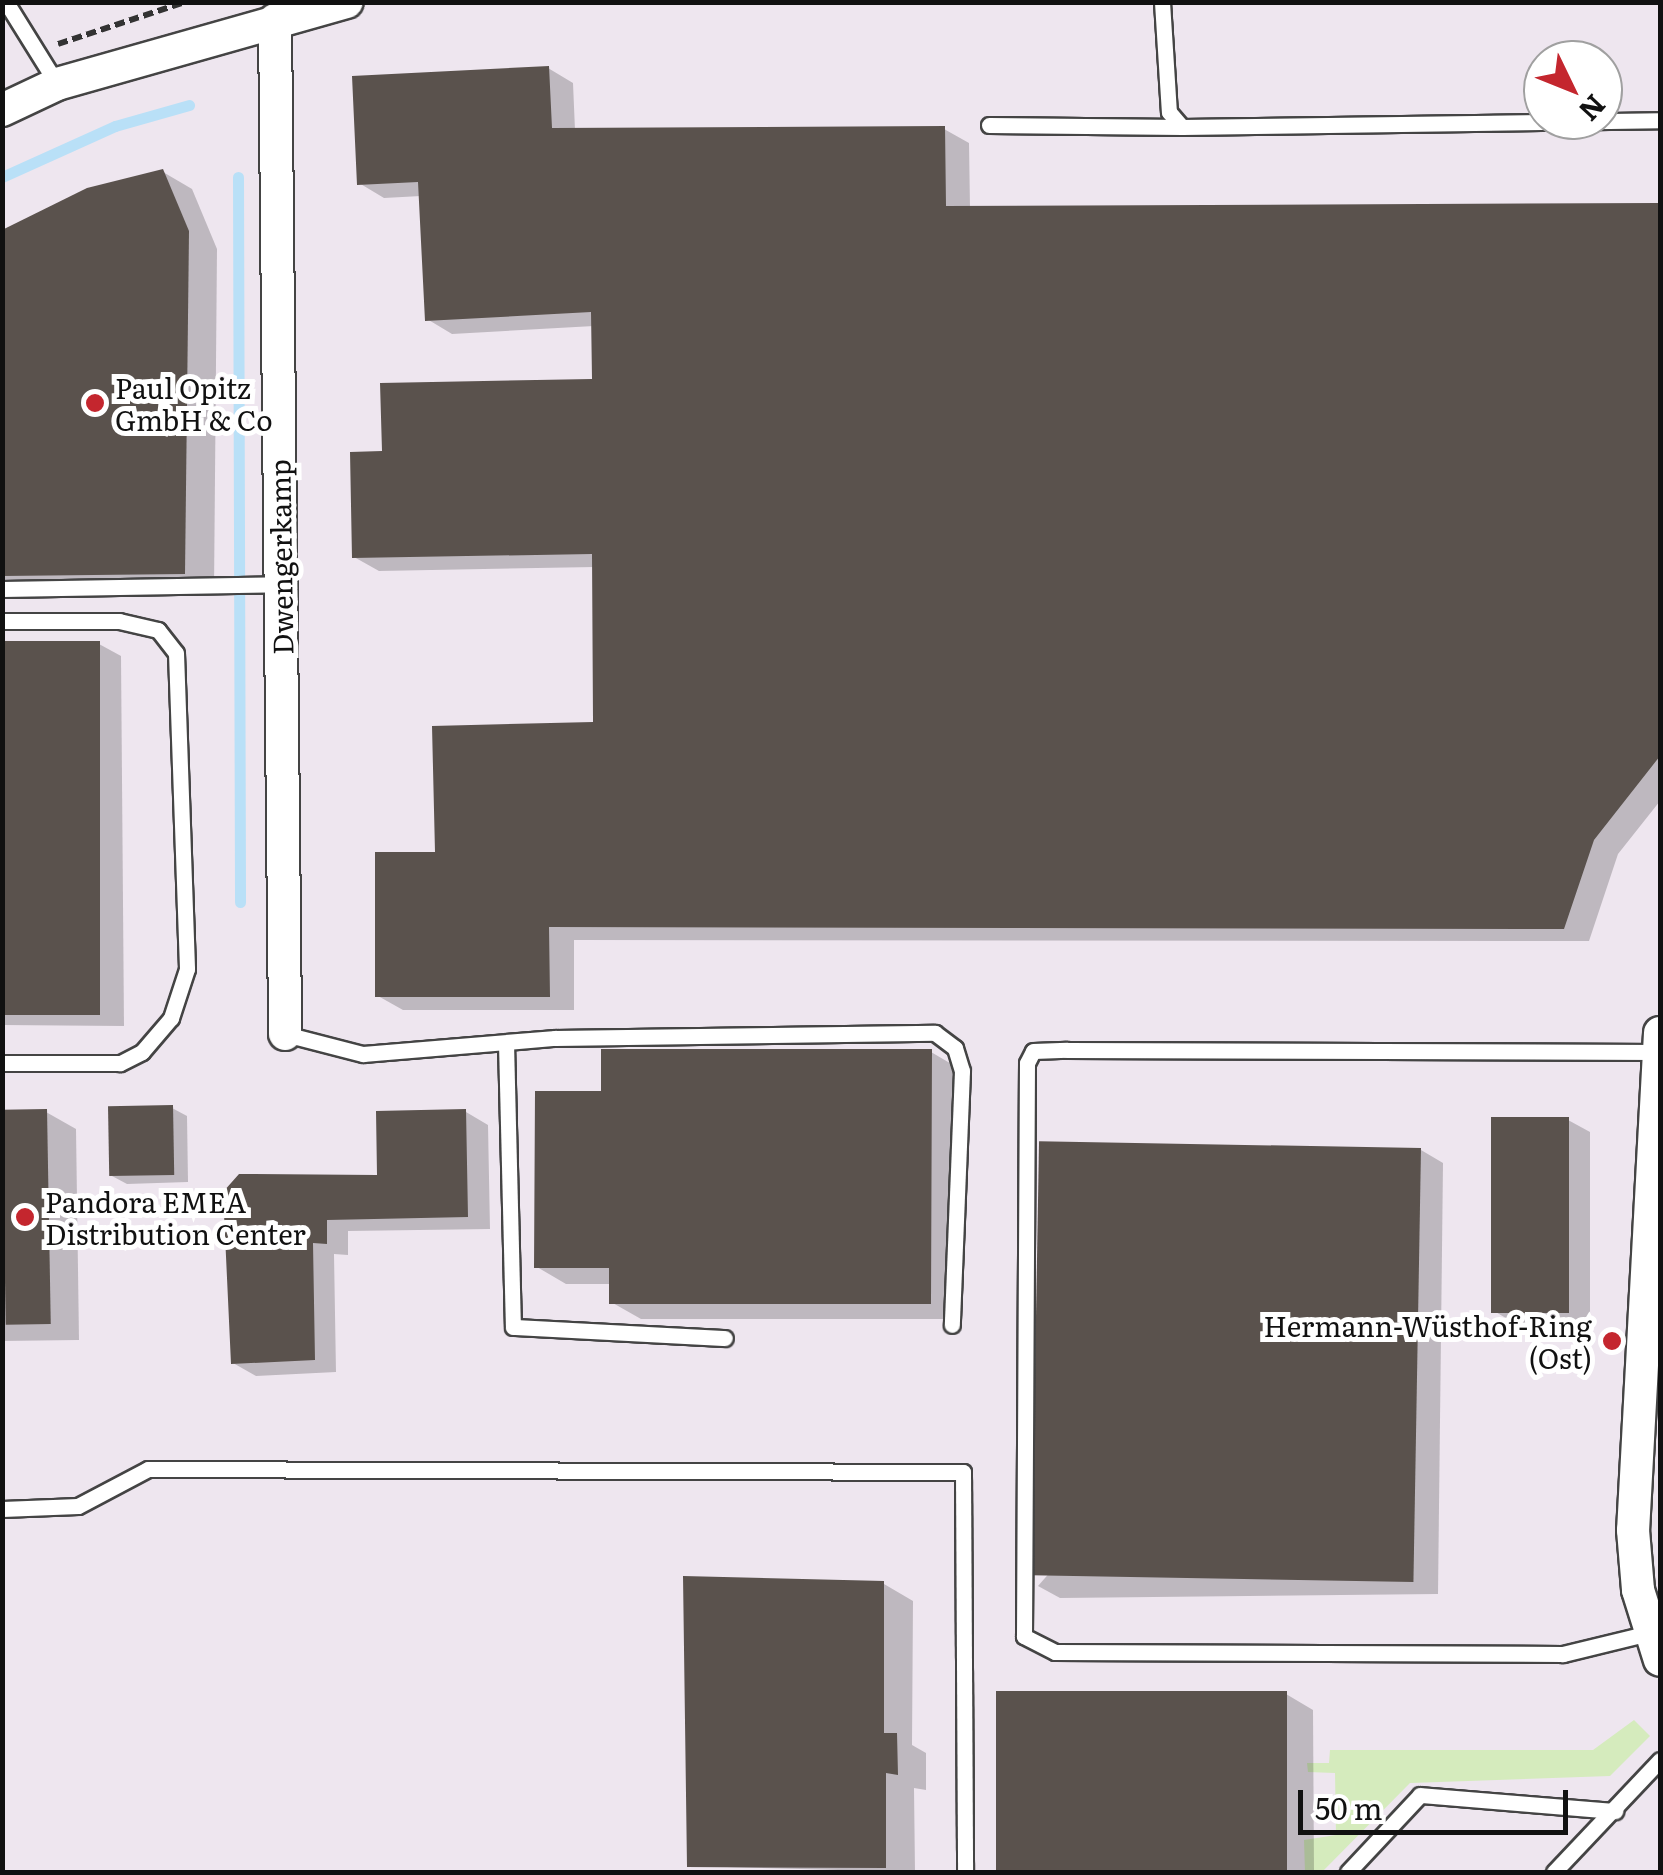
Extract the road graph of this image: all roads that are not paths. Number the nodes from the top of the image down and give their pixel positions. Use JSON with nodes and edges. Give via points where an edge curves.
{"nodes":[{"id":1,"x":6,"y":2,"type":"edge"},
{"id":2,"x":348,"y":2,"type":"edge"},
{"id":3,"x":1162,"y":2,"type":"edge"},
{"id":4,"x":276,"y":20,"type":"junction"},
{"id":5,"x":57,"y":84,"type":"junction"},
{"id":6,"x":2,"y":110,"type":"edge"},
{"id":7,"x":1660,"y":120,"type":"edge"},
{"id":8,"x":989,"y":125,"type":"dead end"},
{"id":9,"x":1182,"y":128,"type":"junction"},
{"id":10,"x":267,"y":584,"type":"junction"},
{"id":11,"x":2,"y":589,"type":"edge"},
{"id":12,"x":2,"y":620,"type":"edge"},
{"id":13,"x":285,"y":1034,"type":"joint"},
{"id":14,"x":506,"y":1043,"type":"junction"},
{"id":15,"x":1660,"y":1043,"type":"edge"},
{"id":16,"x":2,"y":1063,"type":"edge"},
{"id":17,"x":952,"y":1324,"type":"dead end"},
{"id":18,"x":725,"y":1338,"type":"dead end"},
{"id":19,"x":2,"y":1509,"type":"edge"},
{"id":20,"x":1655,"y":1647,"type":"edge"},
{"id":21,"x":1660,"y":1760,"type":"edge"},
{"id":22,"x":1615,"y":1811,"type":"junction"},
{"id":23,"x":966,"y":1872,"type":"edge"},
{"id":24,"x":1348,"y":1872,"type":"edge"},
{"id":25,"x":1554,"y":1872,"type":"edge"}],
"edges":[{"from":1,"to":5,"type":"lane"},
{"from":2,"to":4,"type":"street"},
{"from":3,"to":9,"type":"lane","via":[[1169,112]]},
{"from":4,"to":5,"type":"street"},
{"from":4,"to":10,"type":"street","name":"Dwengerkamp"},
{"from":5,"to":6,"type":"street"},
{"from":7,"to":9,"type":"lane"},
{"from":8,"to":9,"type":"lane"},
{"from":10,"to":11,"type":"lane"},
{"from":10,"to":13,"type":"street","name":"Dwengerkamp"},
{"from":12,"to":16,"type":"lane","via":[[119,621],[158,630],[176,653],[187,969],[171,1018],[142,1052],[120,1063]]},
{"from":13,"to":14,"type":"lane","via":[[364,1054]]},
{"from":14,"to":17,"type":"lane","via":[[678,1034],[944,1038],[962,1071]]},
{"from":14,"to":18,"type":"lane","via":[[513,1328]]},
{"from":15,"to":20,"type":"street","via":[[1633,1530]]},
{"from":15,"to":20,"type":"lane","via":[[1067,1050],[1033,1052],[1027,1062],[1024,1636],[1055,1652],[1563,1654]]},
{"from":19,"to":23,"type":"lane","via":[[78,1506],[148,1469],[963,1472]]},
{"from":21,"to":22,"type":"lane"},
{"from":22,"to":24,"type":"lane","via":[[1420,1795]]},
{"from":22,"to":25,"type":"lane"}]}
